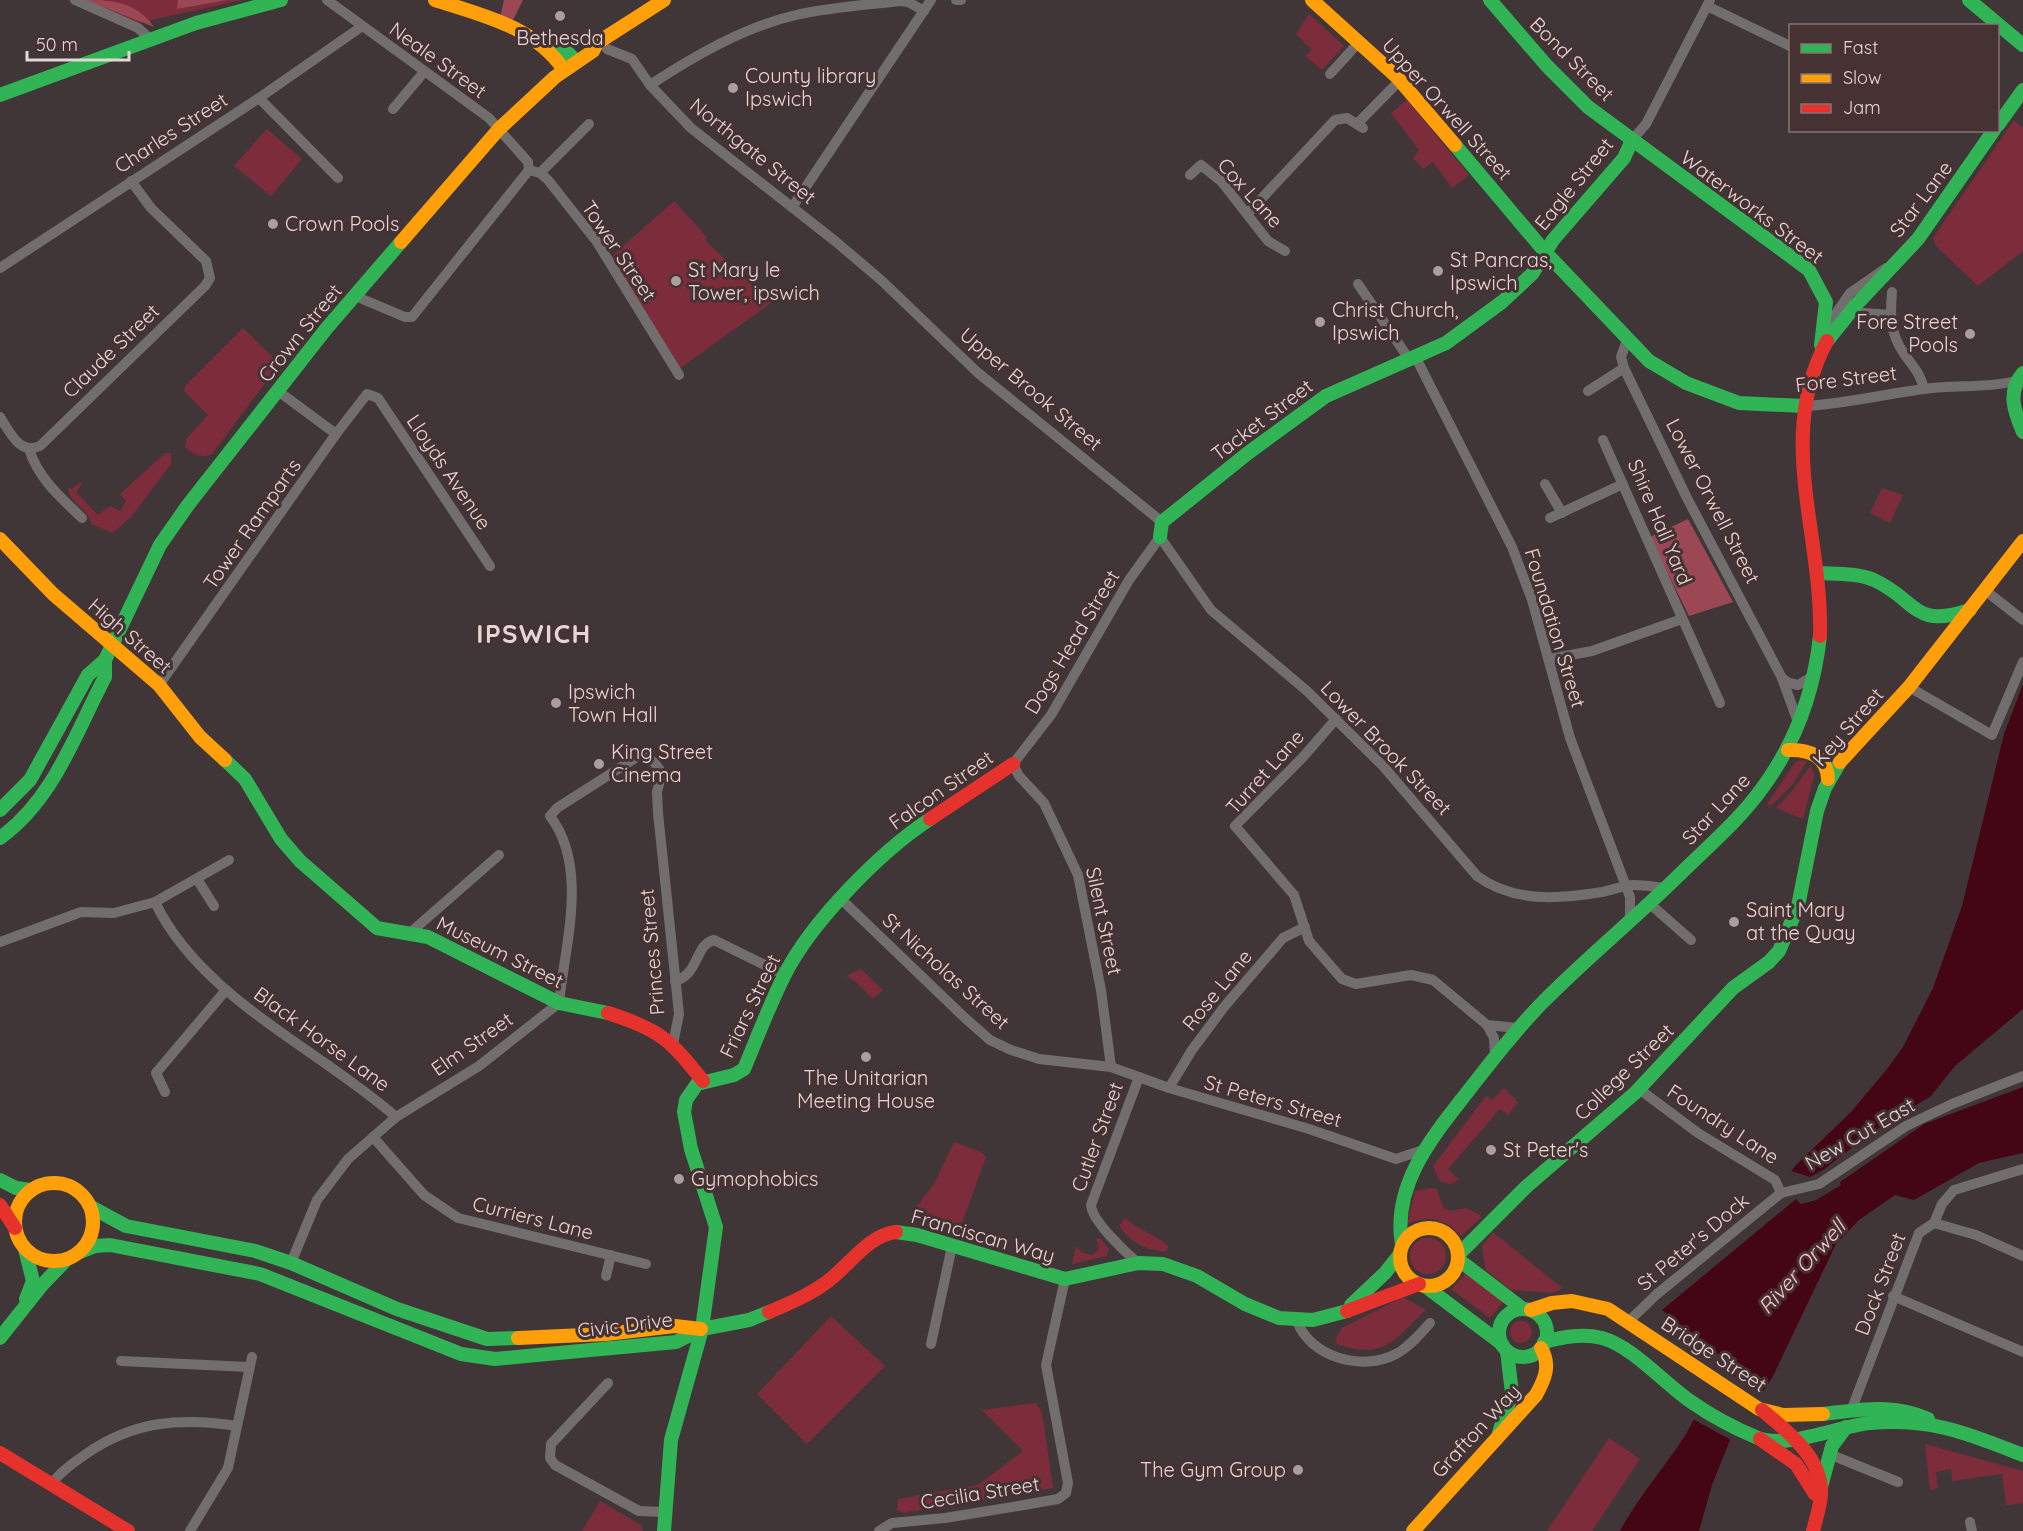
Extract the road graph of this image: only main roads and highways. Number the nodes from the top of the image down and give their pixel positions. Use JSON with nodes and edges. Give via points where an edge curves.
{"nodes":[{"id":1,"x":281,"y":0,"type":"edge"},
{"id":2,"x":435,"y":0,"type":"edge"},
{"id":3,"x":664,"y":0,"type":"edge"},
{"id":4,"x":677,"y":0,"type":"edge"},
{"id":5,"x":1312,"y":0,"type":"edge"},
{"id":6,"x":1490,"y":0,"type":"edge"},
{"id":7,"x":1970,"y":0,"type":"edge"},
{"id":8,"x":1998,"y":24,"type":"edge"},
{"id":9,"x":1999,"y":25,"type":"edge"},
{"id":10,"x":2023,"y":45,"type":"edge"},
{"id":11,"x":599,"y":50,"type":"junction"},
{"id":12,"x":570,"y":65,"type":"junction"},
{"id":13,"x":2023,"y":90,"type":"edge"},
{"id":14,"x":0,"y":95,"type":"edge"},
{"id":15,"x":1999,"y":124,"type":"edge"},
{"id":16,"x":1993,"y":132,"type":"edge"},
{"id":17,"x":1632,"y":140,"type":"junction"},
{"id":18,"x":1546,"y":253,"type":"junction"},
{"id":19,"x":1820,"y":355,"type":"junction"},
{"id":20,"x":1412,"y":358,"type":"joint"},
{"id":21,"x":2019,"y":377,"type":"edge"},
{"id":22,"x":1804,"y":406,"type":"junction"},
{"id":23,"x":2023,"y":432,"type":"edge"},
{"id":24,"x":1160,"y":537,"type":"road end"},
{"id":25,"x":0,"y":539,"type":"edge"},
{"id":26,"x":2023,"y":541,"type":"edge"},
{"id":27,"x":1818,"y":573,"type":"junction"},
{"id":28,"x":1971,"y":610,"type":"junction"},
{"id":29,"x":111,"y":646,"type":"junction"},
{"id":30,"x":105,"y":660,"type":"junction"},
{"id":31,"x":1788,"y":750,"type":"junction"},
{"id":32,"x":1013,"y":764,"type":"road end"},
{"id":33,"x":231,"y":766,"type":"joint"},
{"id":34,"x":1828,"y":779,"type":"junction"},
{"id":35,"x":4,"y":807,"type":"edge"},
{"id":36,"x":1,"y":837,"type":"edge"},
{"id":37,"x":841,"y":899,"type":"joint"},
{"id":38,"x":1734,"y":987,"type":"joint"},
{"id":39,"x":703,"y":1081,"type":"junction"},
{"id":40,"x":0,"y":1180,"type":"edge"},
{"id":41,"x":31,"y":1190,"type":"junction"},
{"id":42,"x":0,"y":1205,"type":"edge"},
{"id":43,"x":91,"y":1207,"type":"junction"},
{"id":44,"x":15,"y":1228,"type":"junction"},
{"id":45,"x":1479,"y":1234,"type":"junction"},
{"id":46,"x":25,"y":1249,"type":"junction"},
{"id":47,"x":1401,"y":1250,"type":"junction"},
{"id":48,"x":80,"y":1252,"type":"junction"},
{"id":49,"x":1459,"y":1257,"type":"junction"},
{"id":50,"x":67,"y":1259,"type":"junction"},
{"id":51,"x":1477,"y":1272,"type":"junction"},
{"id":52,"x":1422,"y":1285,"type":"junction"},
{"id":53,"x":1346,"y":1309,"type":"junction"},
{"id":54,"x":1527,"y":1310,"type":"junction"},
{"id":55,"x":20,"y":1314,"type":"junction"},
{"id":56,"x":702,"y":1329,"type":"junction"},
{"id":57,"x":0,"y":1338,"type":"edge"},
{"id":58,"x":1543,"y":1345,"type":"junction"},
{"id":59,"x":1504,"y":1347,"type":"junction"},
{"id":60,"x":1760,"y":1408,"type":"junction"},
{"id":61,"x":1936,"y":1424,"type":"junction"},
{"id":62,"x":1846,"y":1427,"type":"junction"},
{"id":63,"x":1498,"y":1434,"type":"junction"},
{"id":64,"x":1760,"y":1439,"type":"junction"},
{"id":65,"x":1794,"y":1439,"type":"junction"},
{"id":66,"x":0,"y":1453,"type":"edge"},
{"id":67,"x":2023,"y":1455,"type":"edge"},
{"id":68,"x":1821,"y":1488,"type":"junction"},
{"id":69,"x":1817,"y":1515,"type":"junction"},
{"id":70,"x":128,"y":1531,"type":"edge"},
{"id":71,"x":664,"y":1531,"type":"edge"},
{"id":72,"x":1413,"y":1531,"type":"edge"},
{"id":73,"x":1813,"y":1531,"type":"edge"}],
"edges":[{"from":1,"to":14,"type":"main road","via":[[207,19]]},
{"from":2,"to":12,"type":"main road","via":[[537,40],[560,45]]},
{"from":3,"to":11,"type":"main road","via":[[597,43]]},
{"from":4,"to":11,"type":"main road","via":[[673,7]]},
{"from":5,"to":18,"type":"main road","name":"Upper Orwell Street","via":[[1400,80]]},
{"from":6,"to":17,"type":"main road","name":"Bond Street","via":[[1588,107]]},
{"from":7,"to":8,"type":"main road"},
{"from":9,"to":10,"type":"main road"},
{"from":11,"to":12,"type":"main road","name":"Crown Street"},
{"from":12,"to":29,"type":"main road","name":"Crown Street","via":[[499,129],[278,391],[160,545]]},
{"from":13,"to":15,"type":"main road"},
{"from":16,"to":19,"type":"main road","name":"Star Lane","via":[[1918,238],[1887,276],[1858,300]]},
{"from":17,"to":18,"type":"main road","name":"Eagle Street","via":[[1624,158],[1559,232]]},
{"from":17,"to":19,"type":"main road","name":"Waterworks Street","via":[[1809,270],[1826,302]]},
{"from":18,"to":20,"type":"main road","name":"Eagle Street","via":[[1523,283],[1485,315],[1446,343]]},
{"from":18,"to":22,"type":"main road","name":"Fore Street","via":[[1627,340],[1663,372],[1712,394],[1747,404]]},
{"from":19,"to":22,"type":"main road","name":"Star Lane"},
{"from":20,"to":24,"type":"main road","name":"Tacket Street","via":[[1326,396],[1162,522]]},
{"from":21,"to":23,"type":"main road","via":[[2012,403]]},
{"from":22,"to":27,"type":"main road","name":"Star Lane","via":[[1804,481]]},
{"from":25,"to":29,"type":"main road","name":"High Street"},
{"from":26,"to":28,"type":"main road","name":"Key Street"},
{"from":27,"to":28,"type":"main road","via":[[1870,579],[1924,617],[1939,620]]},
{"from":27,"to":31,"type":"main road","name":"Star Lane","via":[[1822,624],[1816,674]]},
{"from":28,"to":34,"type":"main road","name":"Key Street"},
{"from":29,"to":30,"type":"main road","name":"Crown Street"},
{"from":29,"to":33,"type":"main road","name":"High Street","via":[[159,685],[200,737]]},
{"from":30,"to":35,"type":"main road","name":"Crown Street","via":[[88,675],[30,780]]},
{"from":30,"to":36,"type":"main road","name":"Crown Street","via":[[105,677],[38,806]]},
{"from":31,"to":34,"type":"main road","via":[[1817,754],[1827,766]]},
{"from":31,"to":47,"type":"main road","name":"Star Lane","via":[[1752,802],[1630,924],[1518,1028],[1423,1150],[1412,1177],[1399,1233]]},
{"from":32,"to":37,"type":"main road","name":"Falcon Street","via":[[918,826]]},
{"from":33,"to":39,"type":"main road","name":"Museum Street","via":[[245,779],[281,839],[300,861],[377,928],[411,932],[438,943],[559,1003],[634,1019],[673,1044]]},
{"from":34,"to":38,"type":"main road","name":"Key Street","via":[[1815,814],[1796,918],[1775,957]]},
{"from":37,"to":39,"type":"main road","name":"Friars Street","via":[[811,934],[785,975],[744,1068],[734,1075]]},
{"from":38,"to":45,"type":"main road","name":"College Street","via":[[1639,1089],[1526,1187]]},
{"from":39,"to":56,"type":"main road","via":[[692,1089],[684,1112],[691,1149],[717,1227]]},
{"from":40,"to":41,"type":"main road"},
{"from":41,"to":43,"type":"main road","via":[[49,1183],[69,1186],[86,1198]]},
{"from":41,"to":44,"type":"main road","via":[[18,1207]]},
{"from":42,"to":44,"type":"main road"},
{"from":43,"to":48,"type":"main road","via":[[93,1231]]},
{"from":43,"to":56,"type":"main road","name":"Civic Drive","via":[[126,1226],[255,1251],[397,1309],[487,1339],[606,1334],[675,1326]]},
{"from":44,"to":46,"type":"main road"},
{"from":45,"to":49,"type":"main road","name":"College Street"},
{"from":45,"to":51,"type":"main road","via":[[1473,1255]]},
{"from":46,"to":50,"type":"main road","via":[[46,1261]]},
{"from":46,"to":55,"type":"main road","via":[[33,1281]]},
{"from":47,"to":49,"type":"main road","via":[[1415,1231],[1434,1227],[1451,1236]]},
{"from":47,"to":52,"type":"main road","via":[[1404,1272]]},
{"from":47,"to":53,"type":"main road","via":[[1385,1273]]},
{"from":48,"to":50,"type":"main road"},
{"from":48,"to":56,"type":"main road","name":"Civic Drive","via":[[110,1245],[260,1274],[461,1354],[495,1359],[676,1342]]},
{"from":49,"to":51,"type":"main road"},
{"from":49,"to":52,"type":"main road","via":[[1456,1270],[1443,1283]]},
{"from":50,"to":55,"type":"main road"},
{"from":51,"to":54,"type":"main road"},
{"from":52,"to":53,"type":"main road","via":[[1404,1287]]},
{"from":52,"to":59,"type":"main road"},
{"from":53,"to":56,"type":"main road","name":"Franciscan Way","via":[[1320,1319],[1297,1321],[1247,1305],[1171,1265],[1138,1263],[1065,1279],[917,1235],[894,1232],[869,1245],[826,1283],[796,1301],[749,1320]]},
{"from":54,"to":58,"type":"main road","via":[[1544,1323]]},
{"from":54,"to":59,"type":"main road","via":[[1513,1311],[1501,1323]]},
{"from":54,"to":60,"type":"main road","name":"Bridge Street","via":[[1572,1301],[1607,1307]]},
{"from":55,"to":57,"type":"main road"},
{"from":56,"to":71,"type":"main road","via":[[671,1440]]},
{"from":58,"to":59,"type":"main road","via":[[1532,1355],[1522,1357]]},
{"from":58,"to":63,"type":"main road","name":"Grafton Way","via":[[1546,1366],[1537,1394],[1515,1422]]},
{"from":58,"to":64,"type":"main road","via":[[1586,1334],[1603,1338],[1624,1349],[1691,1402]]},
{"from":59,"to":63,"type":"main road","via":[[1513,1378],[1512,1402]]},
{"from":60,"to":61,"type":"main road","name":"Bridge Street","via":[[1806,1416],[1888,1408],[1921,1414]]},
{"from":60,"to":65,"type":"main road"},
{"from":61,"to":62,"type":"main road"},
{"from":61,"to":67,"type":"main road"},
{"from":62,"to":65,"type":"main road"},
{"from":62,"to":68,"type":"main road","via":[[1829,1454]]},
{"from":63,"to":72,"type":"main road","name":"Grafton Way"},
{"from":64,"to":65,"type":"main road"},
{"from":64,"to":69,"type":"main road","via":[[1786,1455],[1806,1476],[1815,1495]]},
{"from":65,"to":68,"type":"main road","via":[[1808,1454]]},
{"from":66,"to":70,"type":"main road"},
{"from":68,"to":69,"type":"main road"},
{"from":69,"to":73,"type":"main road"}]}
